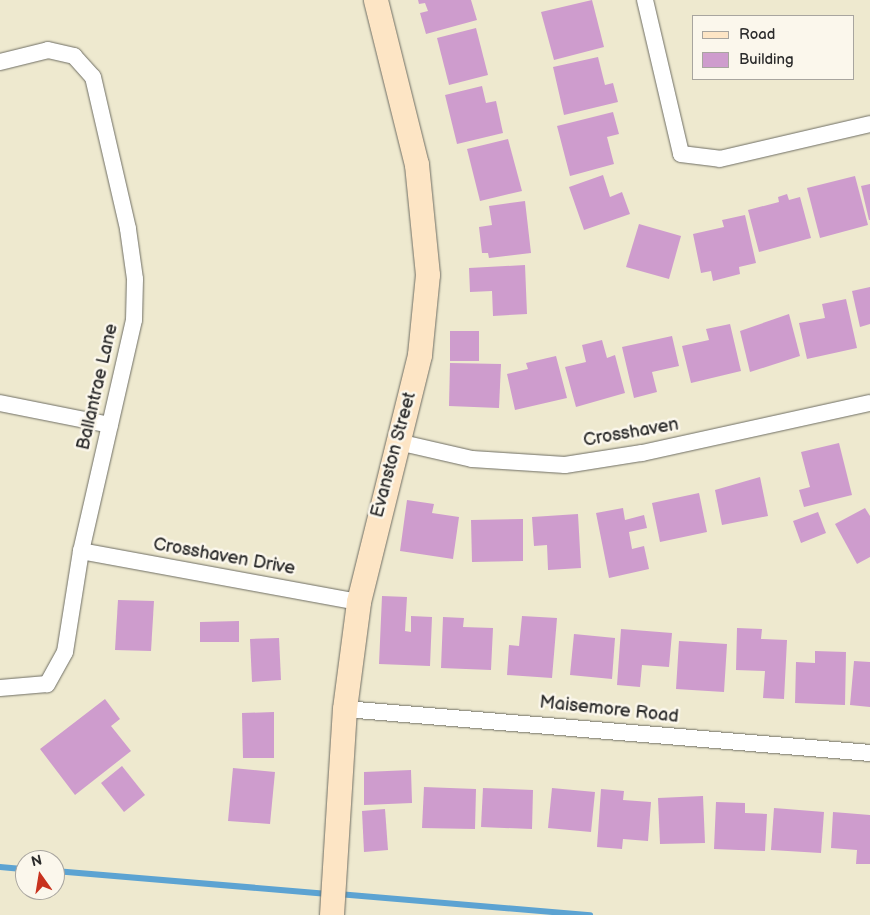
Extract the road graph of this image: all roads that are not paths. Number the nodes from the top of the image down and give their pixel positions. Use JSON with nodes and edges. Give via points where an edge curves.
{"nodes":[{"id":1,"x":376,"y":0,"type":"edge"},
{"id":2,"x":644,"y":0,"type":"edge"},
{"id":3,"x":0,"y":62,"type":"edge"},
{"id":4,"x":870,"y":124,"type":"edge"},
{"id":5,"x":0,"y":403,"type":"edge"},
{"id":6,"x":870,"y":403,"type":"edge"},
{"id":7,"x":110,"y":425,"type":"junction"},
{"id":8,"x":398,"y":442,"type":"junction"},
{"id":9,"x":81,"y":551,"type":"junction"},
{"id":10,"x":359,"y":602,"type":"junction"},
{"id":11,"x":0,"y":688,"type":"edge"},
{"id":12,"x":344,"y":709,"type":"junction"},
{"id":13,"x":870,"y":753,"type":"edge"},
{"id":14,"x":332,"y":915,"type":"edge"}],
"edges":[{"from":1,"to":8,"type":"street","name":"Evanston Street","via":[[417,165],[428,275],[420,355]]},
{"from":2,"to":4,"type":"street","via":[[682,154],[720,160]]},
{"from":3,"to":7,"type":"street","name":"Ballantrae Lane","via":[[48,50],[74,56],[93,77],[128,228],[135,279],[134,320]]},
{"from":5,"to":7,"type":"street"},
{"from":6,"to":8,"type":"street","name":"Crosshaven","via":[[642,453],[564,465],[472,459]]},
{"from":7,"to":9,"type":"street","name":"Ballantrae Lane"},
{"from":8,"to":10,"type":"street","name":"Evanston Street"},
{"from":9,"to":10,"type":"street","name":"Crosshaven Drive"},
{"from":9,"to":11,"type":"street","name":"Ballantrae Lane","via":[[65,652],[47,684]]},
{"from":10,"to":12,"type":"street","name":"Evanston Street"},
{"from":12,"to":13,"type":"street","name":"Maisemore Road"},
{"from":12,"to":14,"type":"street","name":"Evanston Street"}]}
